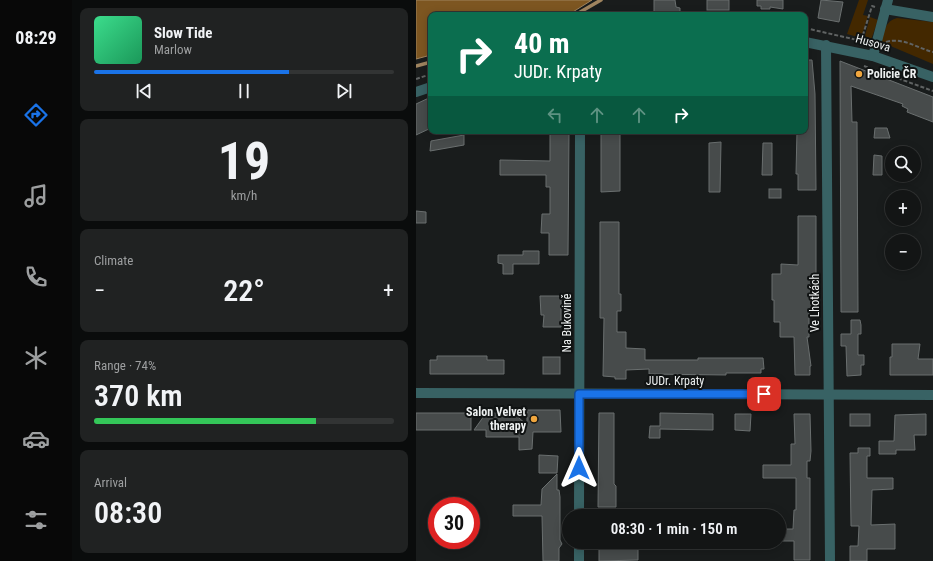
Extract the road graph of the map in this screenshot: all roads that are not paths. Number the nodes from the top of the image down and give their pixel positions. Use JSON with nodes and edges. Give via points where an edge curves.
{"nodes":[{"id":1,"x":886,"y":4,"type":"edge"},
{"id":2,"x":933,"y":17,"type":"edge"},
{"id":3,"x":808,"y":42,"type":"edge"},
{"id":4,"x":826,"y":45,"type":"junction"},
{"id":5,"x":873,"y":56,"type":"junction"},
{"id":6,"x":933,"y":77,"type":"edge"},
{"id":7,"x":428,"y":87,"type":"edge"},
{"id":8,"x":416,"y":92,"type":"edge"},
{"id":9,"x":580,"y":134,"type":"edge"},
{"id":10,"x":416,"y":393,"type":"edge"},
{"id":11,"x":579,"y":394,"type":"junction"},
{"id":12,"x":829,"y":395,"type":"junction"},
{"id":13,"x":933,"y":395,"type":"edge"},
{"id":14,"x":579,"y":509,"type":"edge"},
{"id":15,"x":579,"y":549,"type":"edge"},
{"id":16,"x":579,"y":561,"type":"edge"},
{"id":17,"x":830,"y":561,"type":"edge"}],
"edges":[{"from":1,"to":2,"type":"street"},
{"from":1,"to":5,"type":"street","via":[[879,45]]},
{"from":3,"to":4,"type":"street","name":"Husova"},
{"from":4,"to":5,"type":"street","name":"Husova"},
{"from":4,"to":12,"type":"street","name":"Ve Lhotkách"},
{"from":5,"to":6,"type":"street","name":"Husova"},
{"from":7,"to":8,"type":"street"},
{"from":9,"to":11,"type":"street","name":"Na Bukovině"},
{"from":10,"to":11,"type":"street","name":"JUDr. Krpaty"},
{"from":11,"to":12,"type":"street","name":"JUDr. Krpaty"},
{"from":11,"to":14,"type":"street","name":"Na Bukovině"},
{"from":12,"to":13,"type":"street","name":"JUDr. Krpaty"},
{"from":12,"to":17,"type":"street","name":"Ve Lhotkách"},
{"from":15,"to":16,"type":"street"}]}
